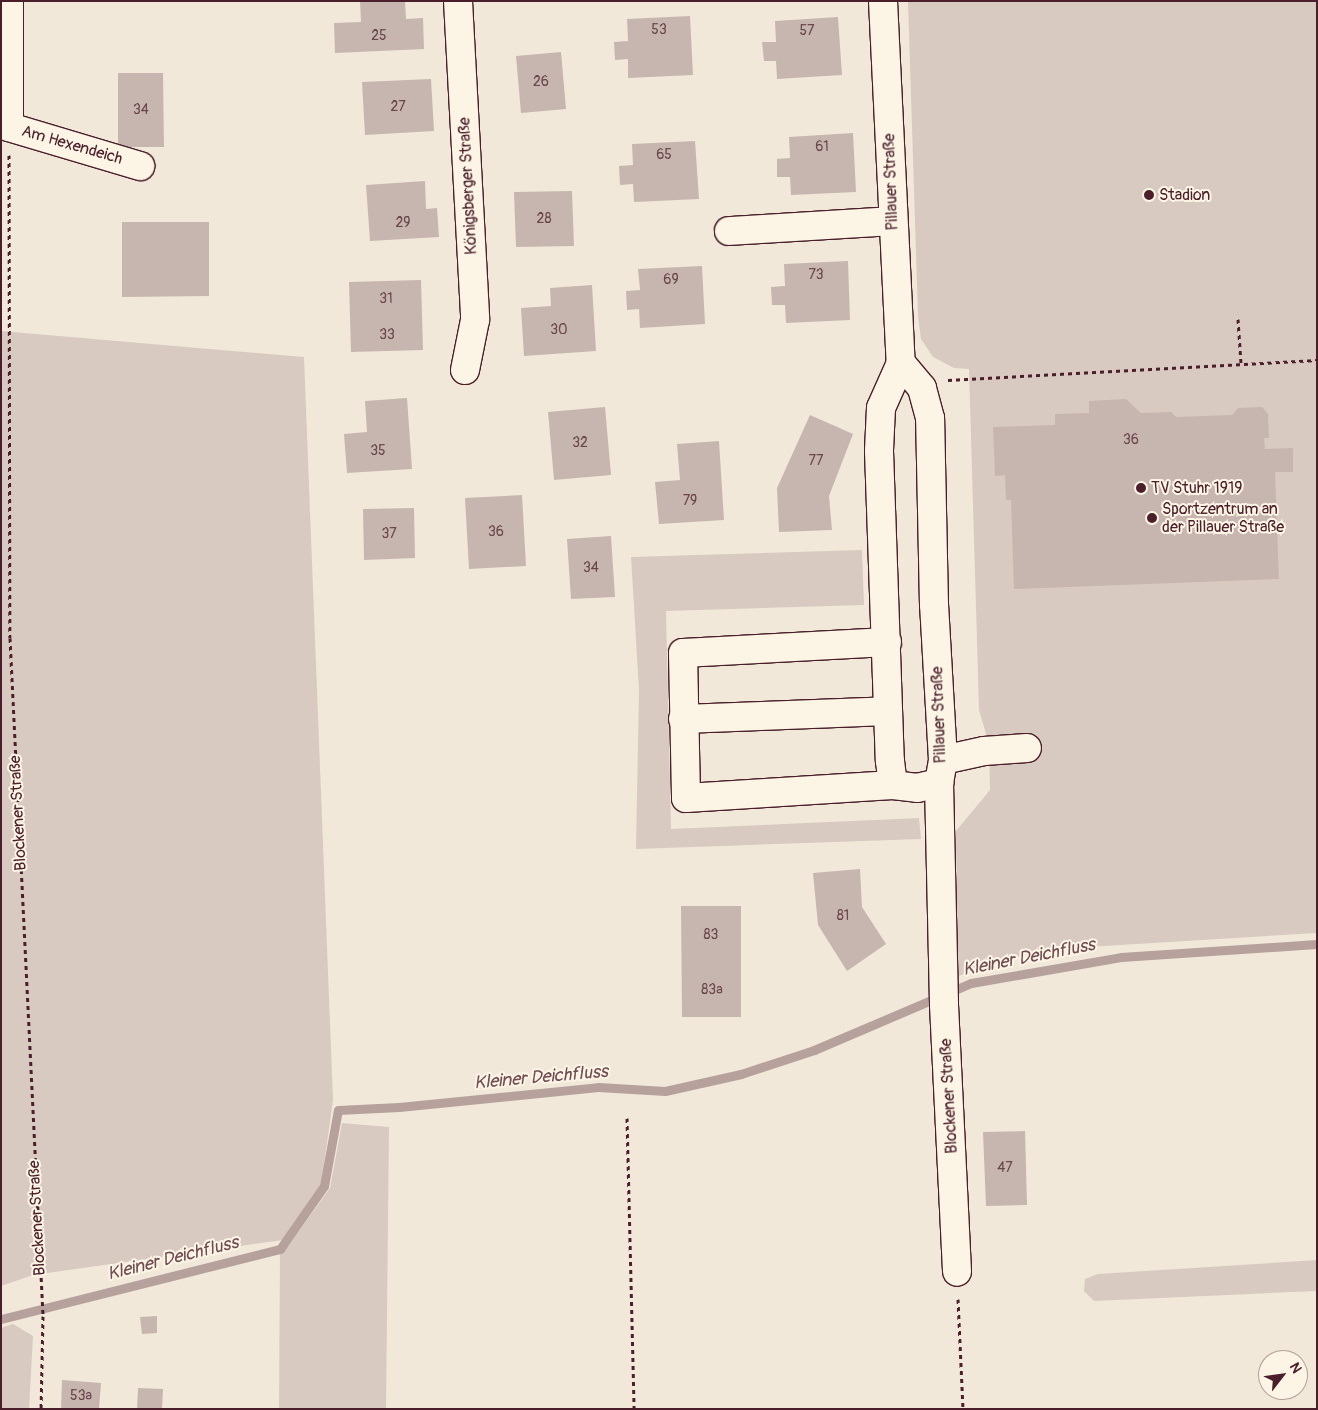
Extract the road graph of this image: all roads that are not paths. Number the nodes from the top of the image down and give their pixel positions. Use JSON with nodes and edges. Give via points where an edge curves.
{"nodes":[{"id":1,"x":9,"y":1,"type":"edge"},
{"id":2,"x":458,"y":1,"type":"edge"},
{"id":3,"x":883,"y":1,"type":"edge"},
{"id":4,"x":140,"y":166,"type":"dead end"},
{"id":5,"x":892,"y":221,"type":"junction"},
{"id":6,"x":729,"y":232,"type":"dead end"},
{"id":7,"x":901,"y":363,"type":"junction"},
{"id":8,"x":465,"y":370,"type":"dead end"},
{"id":9,"x":887,"y":642,"type":"junction"},
{"id":10,"x":888,"y":711,"type":"junction"},
{"id":11,"x":684,"y":719,"type":"junction"},
{"id":12,"x":1027,"y":748,"type":"dead end"},
{"id":13,"x":941,"y":772,"type":"junction"},
{"id":14,"x":893,"y":786,"type":"junction"},
{"id":15,"x":957,"y":1272,"type":"road end"}],
"edges":[{"from":1,"to":4,"type":"street","name":"Am Hexendeich","via":[[8,127]]},
{"from":2,"to":8,"type":"street","name":"Königsberger Straße","via":[[475,320]]},
{"from":3,"to":5,"type":"street","name":"Pillauer Straße"},
{"from":5,"to":6,"type":"street"},
{"from":5,"to":7,"type":"street","name":"Pillauer Straße"},
{"from":7,"to":9,"type":"street","name":"Pillauer Straße","via":[[881,408],[879,451]]},
{"from":7,"to":13,"type":"street","name":"Pillauer Straße","via":[[922,388],[930,418]]},
{"from":9,"to":10,"type":"street","name":"Pillauer Straße"},
{"from":9,"to":11,"type":"street","via":[[683,653]]},
{"from":10,"to":11,"type":"street"},
{"from":10,"to":14,"type":"street","name":"Pillauer Straße"},
{"from":11,"to":14,"type":"street","via":[[686,798]]},
{"from":12,"to":13,"type":"street","via":[[984,751]]},
{"from":13,"to":14,"type":"street","name":"Pillauer Straße","via":[[917,788]]},
{"from":13,"to":15,"type":"street","name":"Blockener Straße","via":[[944,1005]]}]}
